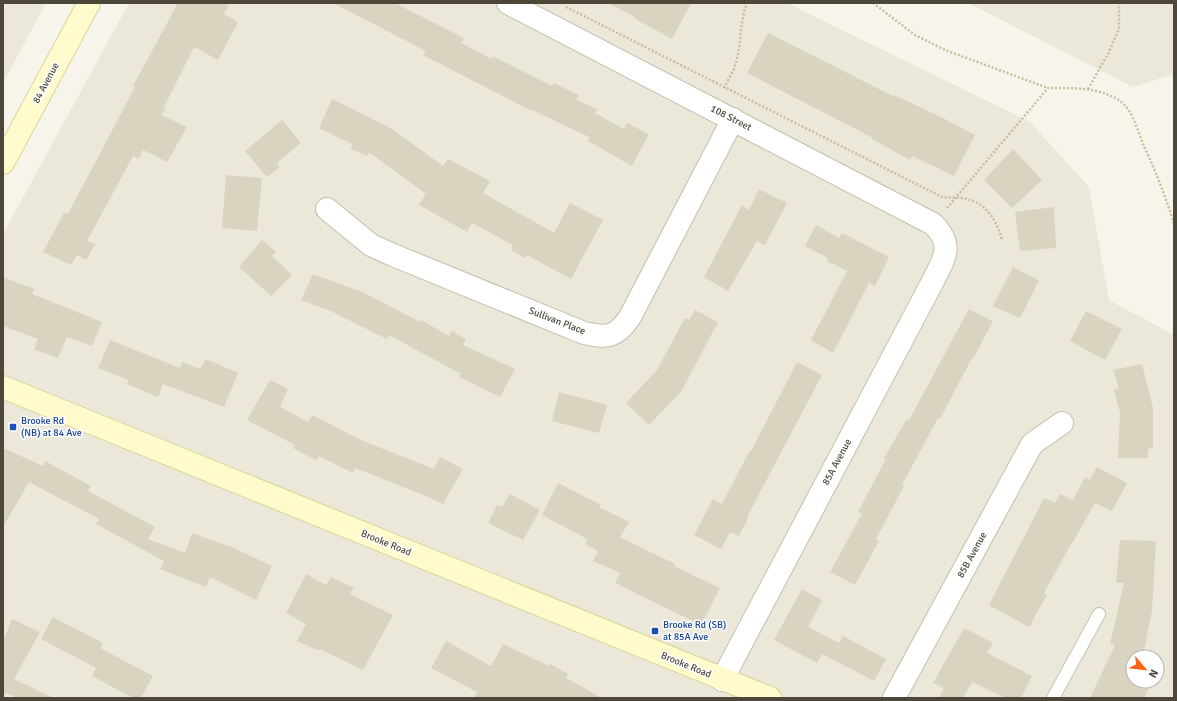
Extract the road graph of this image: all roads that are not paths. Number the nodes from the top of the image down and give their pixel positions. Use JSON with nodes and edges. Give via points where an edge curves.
{"nodes":[{"id":1,"x":89,"y":3,"type":"edge"},
{"id":2,"x":508,"y":3,"type":"edge"},
{"id":3,"x":733,"y":119,"type":"junction"},
{"id":4,"x":3,"y":163,"type":"edge"},
{"id":5,"x":327,"y":209,"type":"dead end"},
{"id":6,"x":946,"y":242,"type":"joint"},
{"id":7,"x":3,"y":387,"type":"edge"},
{"id":8,"x":1062,"y":423,"type":"dead end"},
{"id":9,"x":1099,"y":614,"type":"dead end"},
{"id":10,"x":722,"y":680,"type":"junction"},
{"id":11,"x":770,"y":698,"type":"edge"},
{"id":12,"x":894,"y":698,"type":"edge"},
{"id":13,"x":1053,"y":698,"type":"edge"}],
"edges":[{"from":1,"to":4,"type":"street","name":"84 Avenue"},
{"from":2,"to":3,"type":"street","name":"108 Street"},
{"from":3,"to":5,"type":"street","name":"Sullivan Place","via":[[630,317],[622,328],[607,336],[584,333],[393,255],[371,245]]},
{"from":3,"to":6,"type":"street","name":"108 Street","via":[[933,224]]},
{"from":6,"to":10,"type":"street","name":"85A Avenue","via":[[945,254],[933,281]]},
{"from":7,"to":10,"type":"street","name":"Brooke Road"},
{"from":8,"to":12,"type":"street","name":"85B Avenue","via":[[1032,444]]},
{"from":9,"to":13,"type":"lane"},
{"from":10,"to":11,"type":"street","name":"Brooke Road"}]}
